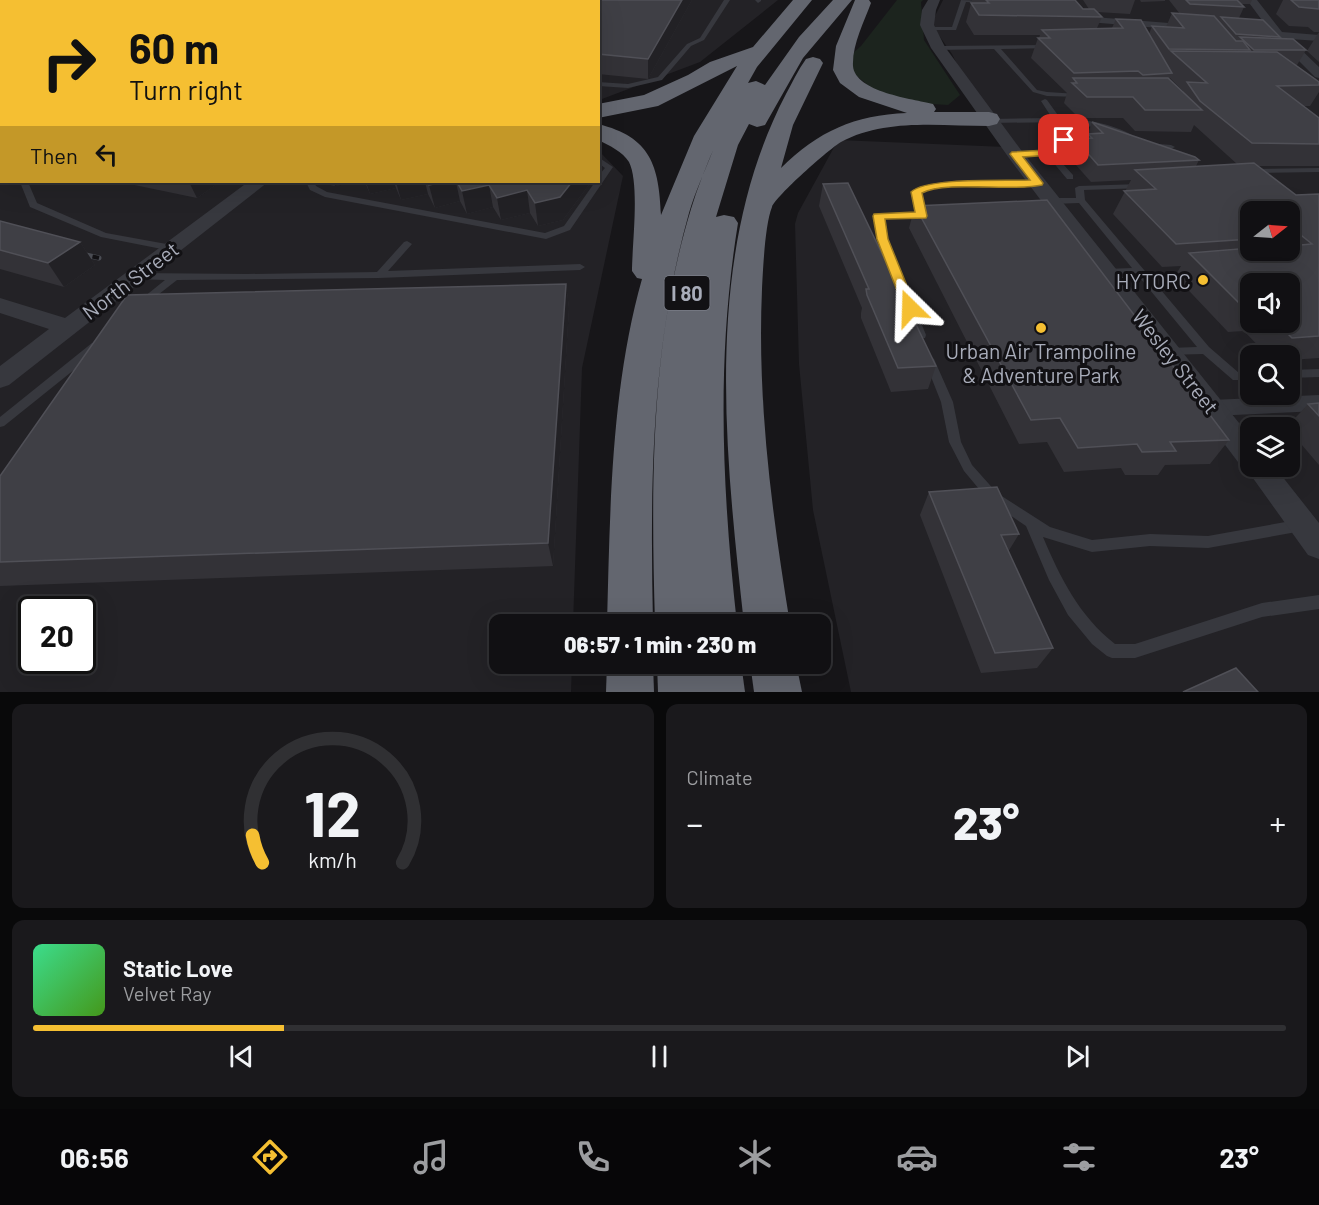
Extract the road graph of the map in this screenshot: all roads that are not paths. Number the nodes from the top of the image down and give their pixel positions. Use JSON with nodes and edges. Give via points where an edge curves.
{"nodes":[{"id":1,"x":48,"y":0,"type":"edge"},
{"id":2,"x":63,"y":0,"type":"edge"},
{"id":3,"x":727,"y":0,"type":"edge"},
{"id":4,"x":803,"y":0,"type":"edge"},
{"id":5,"x":827,"y":0,"type":"edge"},
{"id":6,"x":934,"y":0,"type":"edge"},
{"id":7,"x":965,"y":0,"type":"edge"},
{"id":8,"x":1252,"y":0,"type":"edge"},
{"id":9,"x":857,"y":1,"type":"edge"},
{"id":10,"x":987,"y":1,"type":"edge"},
{"id":11,"x":1134,"y":8,"type":"dead end"},
{"id":12,"x":1077,"y":16,"type":"edge"},
{"id":13,"x":1143,"y":24,"type":"junction"},
{"id":14,"x":928,"y":29,"type":"junction"},
{"id":15,"x":1211,"y":29,"type":"edge"},
{"id":16,"x":1245,"y":32,"type":"edge"},
{"id":17,"x":1279,"y":35,"type":"junction"},
{"id":18,"x":1319,"y":38,"type":"edge"},
{"id":19,"x":1054,"y":46,"type":"edge"},
{"id":20,"x":996,"y":47,"type":"junction"},
{"id":21,"x":938,"y":48,"type":"junction"},
{"id":22,"x":756,"y":52,"type":"junction"},
{"id":23,"x":1319,"y":74,"type":"edge"},
{"id":24,"x":600,"y":84,"type":"edge"},
{"id":25,"x":1092,"y":96,"type":"edge"},
{"id":26,"x":1045,"y":101,"type":"dead end"},
{"id":27,"x":600,"y":111,"type":"edge"},
{"id":28,"x":987,"y":116,"type":"junction"},
{"id":29,"x":1057,"y":119,"type":"junction"},
{"id":30,"x":600,"y":132,"type":"edge"},
{"id":31,"x":1064,"y":140,"type":"dead end"},
{"id":32,"x":1171,"y":147,"type":"edge"},
{"id":33,"x":1049,"y":153,"type":"junction"},
{"id":34,"x":1015,"y":154,"type":"junction"},
{"id":35,"x":600,"y":160,"type":"edge"},
{"id":36,"x":1319,"y":170,"type":"edge"},
{"id":37,"x":1070,"y":177,"type":"dead end"},
{"id":38,"x":600,"y":180,"type":"edge"},
{"id":39,"x":1245,"y":182,"type":"edge"},
{"id":40,"x":24,"y":183,"type":"edge"},
{"id":41,"x":258,"y":183,"type":"edge"},
{"id":42,"x":310,"y":183,"type":"edge"},
{"id":43,"x":598,"y":183,"type":"edge"},
{"id":44,"x":1038,"y":183,"type":"junction"},
{"id":45,"x":1150,"y":186,"type":"edge"},
{"id":46,"x":1081,"y":200,"type":"junction"},
{"id":47,"x":758,"y":205,"type":"junction"},
{"id":48,"x":1055,"y":210,"type":"junction"},
{"id":49,"x":922,"y":216,"type":"junction"},
{"id":50,"x":942,"y":216,"type":"edge"},
{"id":51,"x":407,"y":244,"type":"dead end"},
{"id":52,"x":172,"y":248,"type":"junction"},
{"id":53,"x":580,"y":267,"type":"dead end"},
{"id":54,"x":1140,"y":270,"type":"junction"},
{"id":55,"x":1107,"y":272,"type":"junction"},
{"id":56,"x":379,"y":275,"type":"junction"},
{"id":57,"x":135,"y":276,"type":"junction"},
{"id":58,"x":175,"y":277,"type":"junction"},
{"id":59,"x":0,"y":305,"type":"edge"},
{"id":60,"x":133,"y":311,"type":"edge"},
{"id":61,"x":68,"y":327,"type":"junction"},
{"id":62,"x":647,"y":331,"type":"junction"},
{"id":63,"x":102,"y":341,"type":"edge"},
{"id":64,"x":1205,"y":350,"type":"junction"},
{"id":65,"x":1169,"y":351,"type":"junction"},
{"id":66,"x":1319,"y":373,"type":"edge"},
{"id":67,"x":1300,"y":374,"type":"edge"},
{"id":68,"x":1240,"y":377,"type":"edge"},
{"id":69,"x":0,"y":379,"type":"edge"},
{"id":70,"x":1319,"y":403,"type":"edge"},
{"id":71,"x":1212,"y":408,"type":"junction"},
{"id":72,"x":0,"y":423,"type":"edge"},
{"id":73,"x":1240,"y":444,"type":"edge"},
{"id":74,"x":1266,"y":477,"type":"edge"},
{"id":75,"x":1030,"y":523,"type":"junction"},
{"id":76,"x":1311,"y":535,"type":"edge"},
{"id":77,"x":1319,"y":602,"type":"edge"},
{"id":78,"x":630,"y":614,"type":"edge"},
{"id":79,"x":678,"y":614,"type":"edge"},
{"id":80,"x":713,"y":614,"type":"edge"},
{"id":81,"x":766,"y":614,"type":"edge"},
{"id":82,"x":630,"y":674,"type":"edge"},
{"id":83,"x":681,"y":674,"type":"edge"},
{"id":84,"x":719,"y":674,"type":"edge"},
{"id":85,"x":775,"y":674,"type":"edge"},
{"id":86,"x":630,"y":692,"type":"edge"},
{"id":87,"x":682,"y":692,"type":"edge"},
{"id":88,"x":721,"y":692,"type":"edge"},
{"id":89,"x":778,"y":692,"type":"edge"}],
"edges":[{"from":1,"to":2,"type":"lane"},
{"from":3,"to":24,"type":"lane","via":[[702,39],[689,45],[660,79],[628,86]]},
{"from":4,"to":22,"type":"highway","number":"I 80"},
{"from":5,"to":79,"type":"highway","number":"I 80","via":[[776,57],[743,111],[723,156],[699,231],[684,315],[676,408]]},
{"from":6,"to":14,"type":"street","via":[[927,17]]},
{"from":7,"to":10,"type":"lane"},
{"from":7,"to":14,"type":"lane","via":[[954,28]]},
{"from":8,"to":17,"type":"street"},
{"from":9,"to":28,"type":"highway","via":[[844,56],[843,69],[848,78],[871,94],[901,105]]},
{"from":9,"to":47,"type":"highway","via":[[798,89],[772,151]]},
{"from":9,"to":80,"type":"highway","number":"I 80","via":[[798,50],[766,100],[739,166],[721,233],[707,332],[703,429]]},
{"from":11,"to":13,"type":"street"},
{"from":12,"to":13,"type":"street","via":[[1098,25]]},
{"from":13,"to":15,"type":"street"},
{"from":14,"to":21,"type":"street","name":"Wesley Street"},
{"from":16,"to":17,"type":"street"},
{"from":17,"to":18,"type":"street"},
{"from":17,"to":23,"type":"street"},
{"from":19,"to":20,"type":"lane"},
{"from":20,"to":21,"type":"lane"},
{"from":20,"to":25,"type":"lane","via":[[1039,93]]},
{"from":21,"to":28,"type":"street","name":"Wesley Street"},
{"from":22,"to":27,"type":"highway","via":[[717,66],[650,101]]},
{"from":22,"to":62,"type":"highway","number":"I 80","via":[[711,122],[692,165],[666,244]]},
{"from":26,"to":29,"type":"lane"},
{"from":28,"to":29,"type":"lane"},
{"from":28,"to":34,"type":"street","name":"Wesley Street"},
{"from":28,"to":47,"type":"highway","via":[[882,122],[846,131],[814,150]]},
{"from":29,"to":32,"type":"lane","via":[[1117,130],[1146,145]]},
{"from":30,"to":62,"type":"highway","via":[[619,141],[642,165],[646,184]]},
{"from":31,"to":33,"type":"lane"},
{"from":33,"to":34,"type":"lane"},
{"from":33,"to":37,"type":"lane"},
{"from":34,"to":44,"type":"street","name":"Wesley Street"},
{"from":35,"to":38,"type":"lane","via":[[609,167]]},
{"from":36,"to":39,"type":"lane","via":[[1243,171]]},
{"from":40,"to":52,"type":"lane","via":[[33,205],[104,235]]},
{"from":41,"to":52,"type":"street","name":"North Street"},
{"from":42,"to":43,"type":"lane","via":[[325,194],[546,236],[567,228]]},
{"from":44,"to":48,"type":"street","name":"Wesley Street"},
{"from":44,"to":49,"type":"lane","via":[[922,189],[917,192]]},
{"from":45,"to":46,"type":"lane","via":[[1079,188]]},
{"from":46,"to":48,"type":"lane"},
{"from":46,"to":54,"type":"lane"},
{"from":47,"to":81,"type":"highway","via":[[746,305],[745,394]]},
{"from":48,"to":55,"type":"street","name":"Wesley Street"},
{"from":49,"to":50,"type":"lane"},
{"from":49,"to":75,"type":"lane","via":[[878,216],[888,254],[947,402],[955,442],[968,468],[993,497]]},
{"from":51,"to":56,"type":"lane"},
{"from":52,"to":57,"type":"street","name":"North Street"},
{"from":53,"to":56,"type":"lane"},
{"from":54,"to":55,"type":"lane"},
{"from":54,"to":64,"type":"lane"},
{"from":55,"to":65,"type":"street","name":"Wesley Street"},
{"from":56,"to":58,"type":"lane"},
{"from":57,"to":58,"type":"lane"},
{"from":57,"to":61,"type":"street","name":"North Street"},
{"from":58,"to":60,"type":"lane"},
{"from":59,"to":61,"type":"street"},
{"from":61,"to":69,"type":"street","name":"North Street"},
{"from":62,"to":78,"type":"highway","number":"I 80","via":[[634,443]]},
{"from":63,"to":72,"type":"lane"},
{"from":64,"to":65,"type":"lane"},
{"from":64,"to":68,"type":"lane"},
{"from":65,"to":71,"type":"street","name":"Wesley Street"},
{"from":66,"to":67,"type":"lane"},
{"from":70,"to":71,"type":"street"},
{"from":71,"to":73,"type":"street","name":"Wesley Street"},
{"from":74,"to":76,"type":"street"},
{"from":75,"to":76,"type":"lane","via":[[1092,546],[1150,540],[1208,542]]},
{"from":75,"to":77,"type":"lane","via":[[1061,590],[1091,634],[1112,651],[1135,651],[1262,610]]},
{"from":82,"to":86,"type":"highway"},
{"from":83,"to":87,"type":"highway"},
{"from":84,"to":88,"type":"highway"},
{"from":85,"to":89,"type":"highway"}]}
